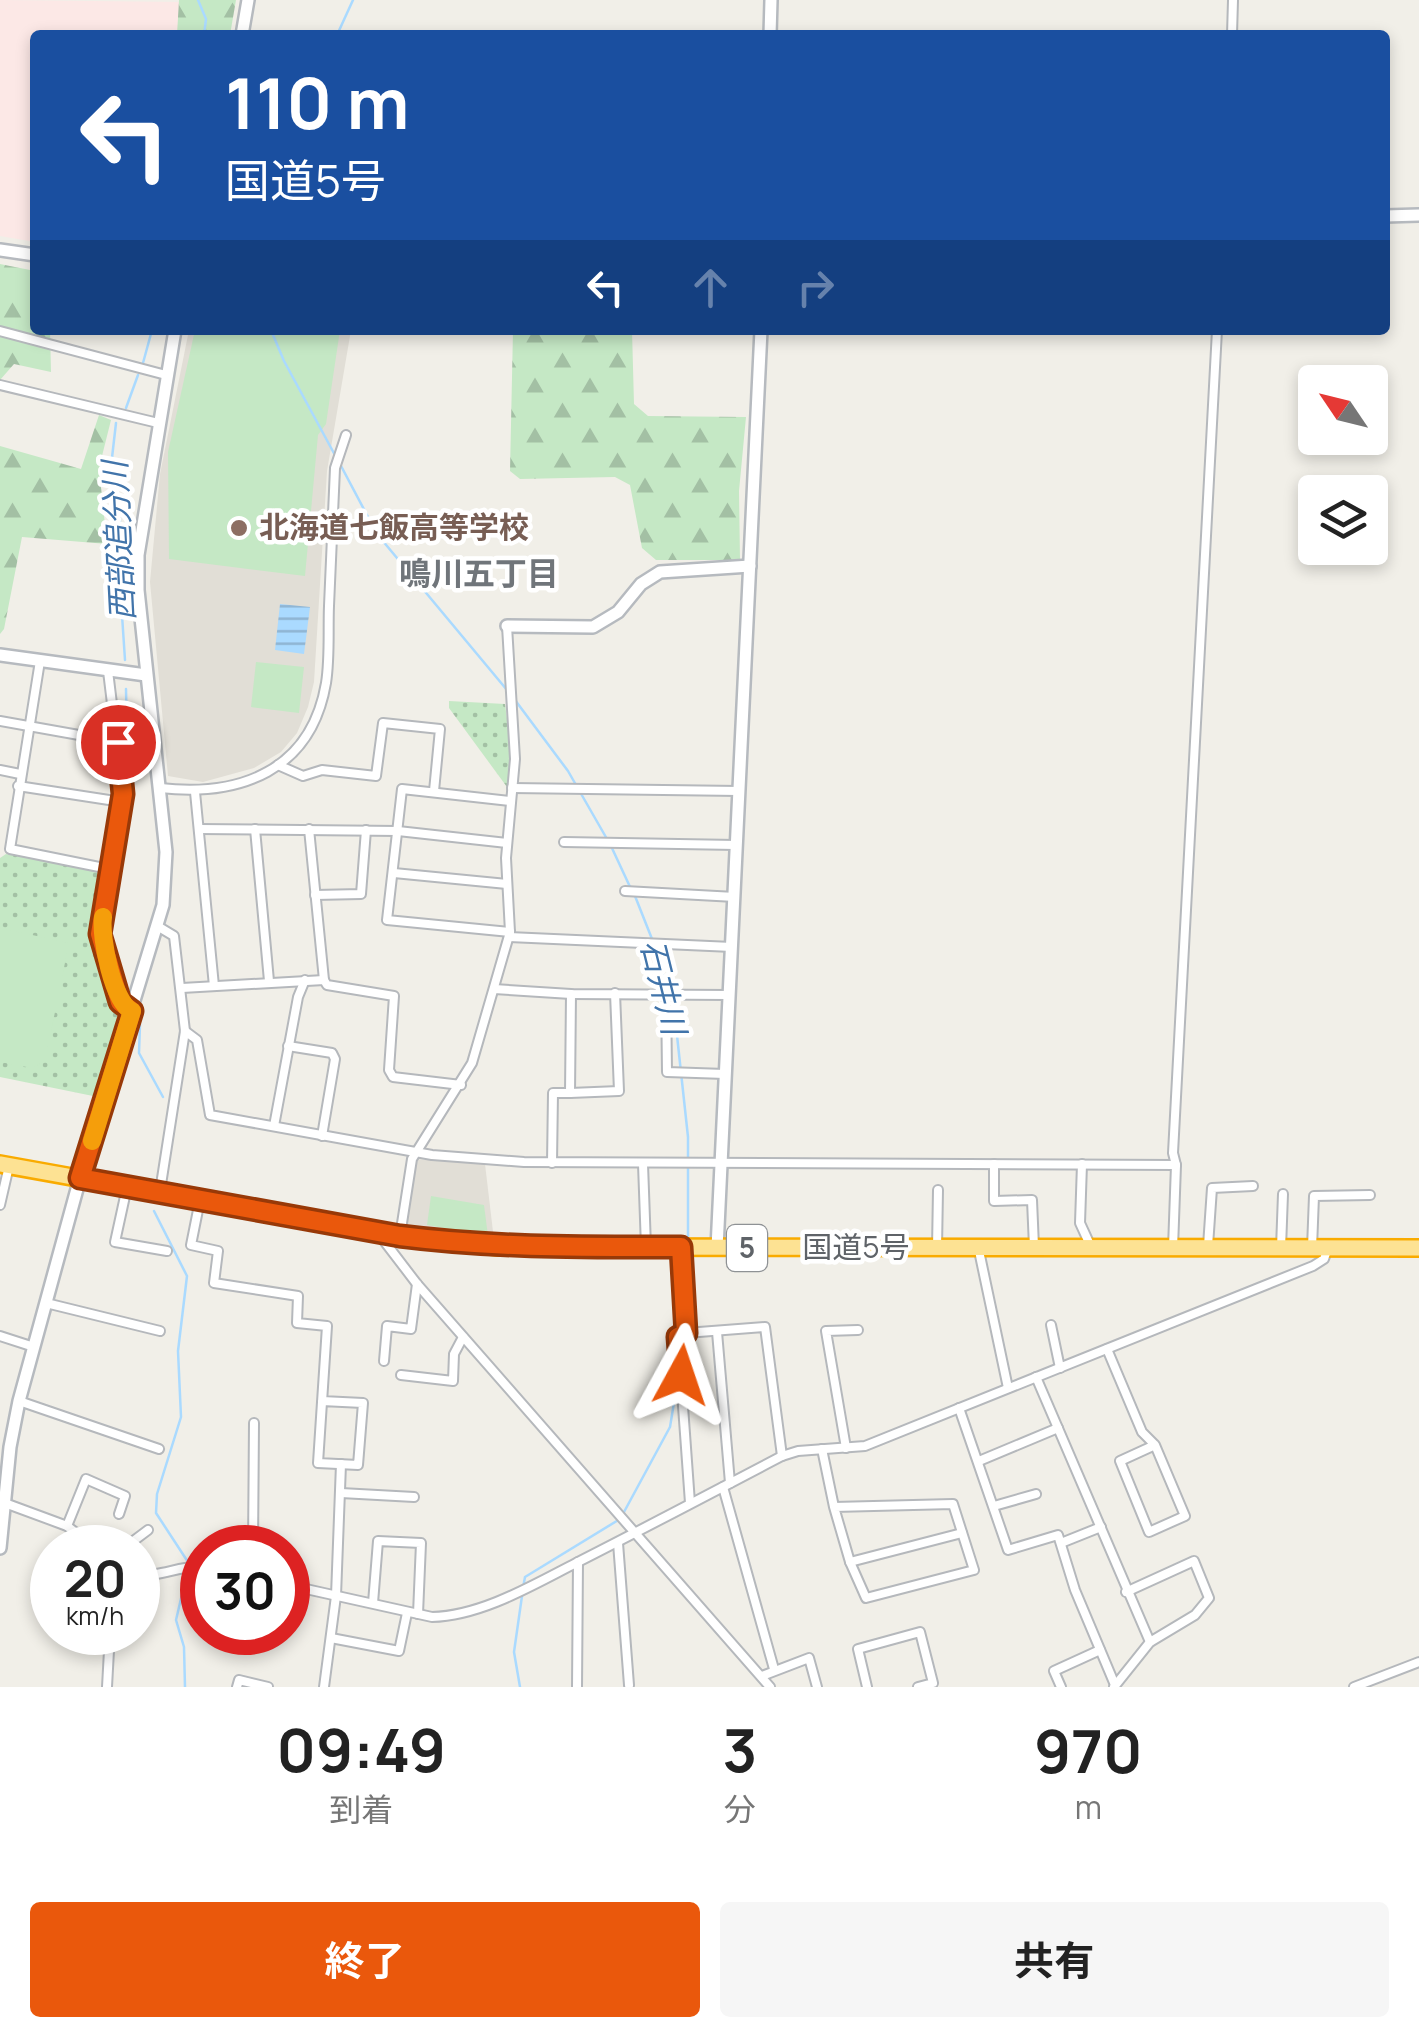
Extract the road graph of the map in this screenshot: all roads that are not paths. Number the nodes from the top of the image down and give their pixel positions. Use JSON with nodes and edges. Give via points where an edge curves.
{"nodes":[{"id":1,"x":248,"y":0,"type":"edge"},
{"id":2,"x":771,"y":0,"type":"edge"},
{"id":3,"x":1234,"y":0,"type":"edge"},
{"id":4,"x":243,"y":30,"type":"edge"},
{"id":5,"x":770,"y":30,"type":"edge"},
{"id":6,"x":1232,"y":30,"type":"edge"},
{"id":7,"x":1419,"y":215,"type":"edge"},
{"id":8,"x":1390,"y":216,"type":"edge"},
{"id":9,"x":0,"y":250,"type":"edge"},
{"id":10,"x":30,"y":255,"type":"edge"},
{"id":11,"x":0,"y":331,"type":"edge"},
{"id":12,"x":174,"y":335,"type":"edge"},
{"id":13,"x":761,"y":335,"type":"edge"},
{"id":14,"x":1218,"y":335,"type":"edge"},
{"id":15,"x":166,"y":375,"type":"junction"},
{"id":16,"x":0,"y":385,"type":"edge"},
{"id":17,"x":158,"y":422,"type":"junction"},
{"id":18,"x":346,"y":436,"type":"dead end"},
{"id":19,"x":750,"y":566,"type":"junction"},
{"id":20,"x":507,"y":626,"type":"joint"},
{"id":21,"x":0,"y":655,"type":"edge"},
{"id":22,"x":40,"y":661,"type":"junction"},
{"id":23,"x":108,"y":672,"type":"junction"},
{"id":24,"x":146,"y":675,"type":"junction"},
{"id":25,"x":0,"y":721,"type":"edge"},
{"id":26,"x":28,"y":726,"type":"junction"},
{"id":27,"x":118,"y":742,"type":"junction"},
{"id":28,"x":278,"y":766,"type":"junction"},
{"id":29,"x":0,"y":770,"type":"edge"},
{"id":30,"x":20,"y":774,"type":"junction"},
{"id":31,"x":18,"y":786,"type":"junction"},
{"id":32,"x":160,"y":788,"type":"junction"},
{"id":33,"x":512,"y":788,"type":"junction"},
{"id":34,"x":434,"y":791,"type":"junction"},
{"id":35,"x":195,"y":792,"type":"junction"},
{"id":36,"x":739,"y":792,"type":"junction"},
{"id":37,"x":510,"y":800,"type":"junction"},
{"id":38,"x":122,"y":802,"type":"junction"},
{"id":39,"x":0,"y":817,"type":"edge"},
{"id":40,"x":13,"y":820,"type":"junction"},
{"id":41,"x":199,"y":829,"type":"junction"},
{"id":42,"x":254,"y":829,"type":"junction"},
{"id":43,"x":309,"y":830,"type":"junction"},
{"id":44,"x":366,"y":830,"type":"junction"},
{"id":45,"x":398,"y":831,"type":"junction"},
{"id":46,"x":564,"y":842,"type":"dead end"},
{"id":47,"x":506,"y":843,"type":"junction"},
{"id":48,"x":736,"y":845,"type":"junction"},
{"id":49,"x":109,"y":869,"type":"junction"},
{"id":50,"x":394,"y":873,"type":"junction"},
{"id":51,"x":507,"y":884,"type":"junction"},
{"id":52,"x":625,"y":891,"type":"dead end"},
{"id":53,"x":315,"y":896,"type":"junction"},
{"id":54,"x":735,"y":898,"type":"junction"},
{"id":55,"x":159,"y":927,"type":"junction"},
{"id":56,"x":509,"y":934,"type":"junction"},
{"id":57,"x":732,"y":947,"type":"junction"},
{"id":58,"x":305,"y":980,"type":"junction"},
{"id":59,"x":324,"y":980,"type":"junction"},
{"id":60,"x":269,"y":981,"type":"junction"},
{"id":61,"x":214,"y":986,"type":"junction"},
{"id":62,"x":182,"y":988,"type":"junction"},
{"id":63,"x":494,"y":989,"type":"junction"},
{"id":64,"x":615,"y":993,"type":"junction"},
{"id":65,"x":666,"y":993,"type":"junction"},
{"id":66,"x":570,"y":994,"type":"junction"},
{"id":67,"x":730,"y":995,"type":"junction"},
{"id":68,"x":132,"y":1011,"type":"junction"},
{"id":69,"x":185,"y":1031,"type":"junction"},
{"id":70,"x":288,"y":1046,"type":"junction"},
{"id":71,"x":725,"y":1074,"type":"junction"},
{"id":72,"x":460,"y":1084,"type":"junction"},
{"id":73,"x":570,"y":1093,"type":"junction"},
{"id":74,"x":274,"y":1126,"type":"junction"},
{"id":75,"x":322,"y":1136,"type":"junction"},
{"id":76,"x":415,"y":1152,"type":"junction"},
{"id":77,"x":722,"y":1162,"type":"junction"},
{"id":78,"x":552,"y":1164,"type":"junction"},
{"id":79,"x":642,"y":1164,"type":"junction"},
{"id":80,"x":994,"y":1164,"type":"junction"},
{"id":81,"x":1082,"y":1164,"type":"junction"},
{"id":82,"x":5,"y":1165,"type":"edge"},
{"id":83,"x":1176,"y":1165,"type":"junction"},
{"id":84,"x":80,"y":1178,"type":"junction"},
{"id":85,"x":1253,"y":1186,"type":"dead end"},
{"id":86,"x":128,"y":1187,"type":"junction"},
{"id":87,"x":938,"y":1190,"type":"dead end"},
{"id":88,"x":160,"y":1192,"type":"junction"},
{"id":89,"x":1283,"y":1194,"type":"dead end"},
{"id":90,"x":1370,"y":1194,"type":"dead end"},
{"id":91,"x":200,"y":1200,"type":"junction"},
{"id":92,"x":0,"y":1205,"type":"edge"},
{"id":93,"x":377,"y":1232,"type":"junction"},
{"id":94,"x":400,"y":1236,"type":"junction"},
{"id":95,"x":978,"y":1246,"type":"junction"},
{"id":96,"x":1034,"y":1246,"type":"junction"},
{"id":97,"x":1208,"y":1246,"type":"junction"},
{"id":98,"x":646,"y":1247,"type":"junction"},
{"id":99,"x":681,"y":1247,"type":"junction"},
{"id":100,"x":1091,"y":1247,"type":"junction"},
{"id":101,"x":716,"y":1248,"type":"junction"},
{"id":102,"x":938,"y":1248,"type":"junction"},
{"id":103,"x":1172,"y":1248,"type":"junction"},
{"id":104,"x":1281,"y":1248,"type":"junction"},
{"id":105,"x":1320,"y":1248,"type":"junction"},
{"id":106,"x":1419,"y":1248,"type":"edge"},
{"id":107,"x":167,"y":1251,"type":"dead end"},
{"id":108,"x":417,"y":1284,"type":"junction"},
{"id":109,"x":46,"y":1304,"type":"junction"},
{"id":110,"x":1051,"y":1325,"type":"dead end"},
{"id":111,"x":858,"y":1330,"type":"dead end"},
{"id":112,"x":160,"y":1331,"type":"dead end"},
{"id":113,"x":717,"y":1332,"type":"junction"},
{"id":114,"x":686,"y":1333,"type":"junction"},
{"id":115,"x":0,"y":1336,"type":"edge"},
{"id":116,"x":463,"y":1337,"type":"junction"},
{"id":117,"x":34,"y":1347,"type":"junction"},
{"id":118,"x":1107,"y":1350,"type":"junction"},
{"id":119,"x":384,"y":1361,"type":"dead end"},
{"id":120,"x":1060,"y":1368,"type":"junction"},
{"id":121,"x":401,"y":1376,"type":"dead end"},
{"id":122,"x":1036,"y":1376,"type":"junction"},
{"id":123,"x":1008,"y":1388,"type":"junction"},
{"id":124,"x":20,"y":1401,"type":"junction"},
{"id":125,"x":322,"y":1401,"type":"junction"},
{"id":126,"x":960,"y":1408,"type":"junction"},
{"id":127,"x":254,"y":1423,"type":"dead end"},
{"id":128,"x":1058,"y":1428,"type":"junction"},
{"id":129,"x":1155,"y":1445,"type":"junction"},
{"id":130,"x":159,"y":1448,"type":"dead end"},
{"id":131,"x":846,"y":1448,"type":"junction"},
{"id":132,"x":822,"y":1449,"type":"junction"},
{"id":133,"x":782,"y":1456,"type":"junction"},
{"id":134,"x":979,"y":1461,"type":"junction"},
{"id":135,"x":341,"y":1464,"type":"junction"},
{"id":136,"x":726,"y":1485,"type":"junction"},
{"id":137,"x":341,"y":1494,"type":"junction"},
{"id":138,"x":1036,"y":1494,"type":"dead end"},
{"id":139,"x":414,"y":1497,"type":"dead end"},
{"id":140,"x":2,"y":1502,"type":"edge"},
{"id":141,"x":690,"y":1503,"type":"junction"},
{"id":142,"x":994,"y":1506,"type":"junction"},
{"id":143,"x":834,"y":1507,"type":"junction"},
{"id":144,"x":118,"y":1514,"type":"dead end"},
{"id":145,"x":64,"y":1525,"type":"edge"},
{"id":146,"x":67,"y":1525,"type":"edge"},
{"id":147,"x":253,"y":1525,"type":"edge"},
{"id":148,"x":1100,"y":1527,"type":"junction"},
{"id":149,"x":962,"y":1533,"type":"junction"},
{"id":150,"x":636,"y":1534,"type":"junction"},
{"id":151,"x":1061,"y":1543,"type":"junction"},
{"id":152,"x":618,"y":1544,"type":"junction"},
{"id":153,"x":0,"y":1548,"type":"edge"},
{"id":154,"x":578,"y":1562,"type":"junction"},
{"id":155,"x":850,"y":1562,"type":"junction"},
{"id":156,"x":310,"y":1590,"type":"edge"},
{"id":157,"x":1126,"y":1592,"type":"junction"},
{"id":158,"x":336,"y":1596,"type":"junction"},
{"id":159,"x":373,"y":1603,"type":"junction"},
{"id":160,"x":413,"y":1614,"type":"junction"},
{"id":161,"x":331,"y":1638,"type":"junction"},
{"id":162,"x":1150,"y":1642,"type":"junction"},
{"id":163,"x":1100,"y":1650,"type":"junction"},
{"id":164,"x":108,"y":1655,"type":"edge"},
{"id":165,"x":1419,"y":1662,"type":"edge"},
{"id":166,"x":774,"y":1670,"type":"junction"},
{"id":167,"x":762,"y":1676,"type":"junction"},
{"id":168,"x":630,"y":1685,"type":"edge"},
{"id":169,"x":1114,"y":1686,"type":"edge"},
{"id":170,"x":106,"y":1687,"type":"edge"},
{"id":171,"x":237,"y":1687,"type":"edge"},
{"id":172,"x":268,"y":1687,"type":"edge"},
{"id":173,"x":324,"y":1687,"type":"edge"},
{"id":174,"x":578,"y":1687,"type":"edge"},
{"id":175,"x":770,"y":1687,"type":"edge"},
{"id":176,"x":817,"y":1687,"type":"edge"},
{"id":177,"x":867,"y":1687,"type":"edge"},
{"id":178,"x":918,"y":1687,"type":"edge"},
{"id":179,"x":1062,"y":1687,"type":"edge"},
{"id":180,"x":1354,"y":1687,"type":"edge"}],
"edges":[{"from":1,"to":4,"type":"street"},
{"from":2,"to":5,"type":"street"},
{"from":3,"to":6,"type":"street"},
{"from":7,"to":8,"type":"street"},
{"from":9,"to":10,"type":"street"},
{"from":11,"to":15,"type":"street"},
{"from":12,"to":15,"type":"street"},
{"from":13,"to":19,"type":"street"},
{"from":14,"to":83,"type":"street"},
{"from":15,"to":17,"type":"street"},
{"from":16,"to":17,"type":"street"},
{"from":17,"to":24,"type":"street","via":[[138,555]]},
{"from":18,"to":28,"type":"street","via":[[335,468],[326,681],[312,726]]},
{"from":19,"to":20,"type":"street","via":[[660,572],[593,627]]},
{"from":19,"to":36,"type":"street"},
{"from":20,"to":33,"type":"street"},
{"from":21,"to":22,"type":"street"},
{"from":22,"to":23,"type":"street"},
{"from":22,"to":26,"type":"street"},
{"from":23,"to":24,"type":"street"},
{"from":23,"to":27,"type":"street"},
{"from":24,"to":32,"type":"street"},
{"from":25,"to":26,"type":"street"},
{"from":26,"to":27,"type":"street"},
{"from":26,"to":30,"type":"street"},
{"from":27,"to":38,"type":"street"},
{"from":28,"to":34,"type":"street","via":[[303,776],[322,770],[376,776],[383,723],[440,730]]},
{"from":28,"to":35,"type":"street","via":[[227,789]]},
{"from":29,"to":30,"type":"street"},
{"from":30,"to":31,"type":"street"},
{"from":31,"to":38,"type":"street"},
{"from":31,"to":40,"type":"street"},
{"from":32,"to":35,"type":"street"},
{"from":32,"to":55,"type":"street","via":[[166,882]]},
{"from":33,"to":36,"type":"street"},
{"from":33,"to":37,"type":"street"},
{"from":34,"to":37,"type":"street"},
{"from":34,"to":45,"type":"street","via":[[402,789]]},
{"from":35,"to":41,"type":"street"},
{"from":36,"to":48,"type":"street"},
{"from":37,"to":47,"type":"street"},
{"from":38,"to":49,"type":"street"},
{"from":39,"to":40,"type":"street"},
{"from":40,"to":49,"type":"street","via":[[10,849]]},
{"from":41,"to":42,"type":"street"},
{"from":41,"to":61,"type":"street"},
{"from":42,"to":43,"type":"street"},
{"from":42,"to":60,"type":"street"},
{"from":43,"to":44,"type":"street"},
{"from":43,"to":53,"type":"street"},
{"from":44,"to":45,"type":"street"},
{"from":44,"to":53,"type":"street","via":[[361,894]]},
{"from":45,"to":47,"type":"street"},
{"from":45,"to":50,"type":"street"},
{"from":46,"to":48,"type":"street"},
{"from":47,"to":51,"type":"street"},
{"from":48,"to":54,"type":"street"},
{"from":49,"to":68,"type":"street","via":[[100,934],[120,1002]]},
{"from":50,"to":51,"type":"street"},
{"from":50,"to":56,"type":"street","via":[[388,920]]},
{"from":51,"to":56,"type":"street"},
{"from":52,"to":54,"type":"street"},
{"from":53,"to":59,"type":"street"},
{"from":54,"to":57,"type":"street"},
{"from":55,"to":62,"type":"street","via":[[174,936]]},
{"from":55,"to":68,"type":"street"},
{"from":56,"to":57,"type":"street"},
{"from":56,"to":63,"type":"street"},
{"from":57,"to":67,"type":"street"},
{"from":58,"to":59,"type":"street"},
{"from":58,"to":60,"type":"street"},
{"from":58,"to":70,"type":"street"},
{"from":59,"to":72,"type":"street","via":[[394,996],[393,1077]]},
{"from":60,"to":61,"type":"street"},
{"from":61,"to":62,"type":"street"},
{"from":62,"to":69,"type":"street"},
{"from":63,"to":66,"type":"street"},
{"from":63,"to":72,"type":"street"},
{"from":64,"to":65,"type":"street"},
{"from":64,"to":66,"type":"street"},
{"from":64,"to":73,"type":"street","via":[[619,1091]]},
{"from":65,"to":67,"type":"street"},
{"from":65,"to":71,"type":"street","via":[[667,1072]]},
{"from":66,"to":73,"type":"street"},
{"from":67,"to":71,"type":"street"},
{"from":68,"to":84,"type":"street"},
{"from":69,"to":74,"type":"street","via":[[197,1040],[210,1115]]},
{"from":69,"to":88,"type":"street"},
{"from":70,"to":74,"type":"street"},
{"from":70,"to":75,"type":"street","via":[[335,1059]]},
{"from":71,"to":77,"type":"street"},
{"from":72,"to":76,"type":"street"},
{"from":73,"to":78,"type":"street","via":[[554,1093]]},
{"from":74,"to":75,"type":"street"},
{"from":75,"to":76,"type":"street"},
{"from":76,"to":78,"type":"street"},
{"from":76,"to":94,"type":"street"},
{"from":77,"to":79,"type":"street"},
{"from":77,"to":80,"type":"street"},
{"from":77,"to":101,"type":"street"},
{"from":78,"to":79,"type":"street"},
{"from":79,"to":98,"type":"street"},
{"from":80,"to":81,"type":"street"},
{"from":80,"to":96,"type":"street","via":[[994,1201],[1032,1200]]},
{"from":81,"to":83,"type":"street"},
{"from":81,"to":100,"type":"street","via":[[1080,1223]]},
{"from":82,"to":84,"type":"highway","name":"国道5号","number":"5"},
{"from":82,"to":92,"type":"street"},
{"from":83,"to":103,"type":"street"},
{"from":84,"to":86,"type":"highway","name":"国道5号","number":"5"},
{"from":84,"to":109,"type":"street"},
{"from":85,"to":97,"type":"street","via":[[1212,1188]]},
{"from":86,"to":88,"type":"highway","name":"国道5号","number":"5"},
{"from":86,"to":107,"type":"street","via":[[115,1242]]},
{"from":87,"to":102,"type":"street"},
{"from":88,"to":91,"type":"highway","name":"国道5号","number":"5"},
{"from":89,"to":104,"type":"street"},
{"from":90,"to":105,"type":"street","via":[[1314,1196]]},
{"from":91,"to":93,"type":"highway","name":"国道5号","number":"5"},
{"from":91,"to":125,"type":"street","via":[[191,1246],[218,1251],[214,1283],[298,1296],[297,1323],[327,1326]]},
{"from":93,"to":94,"type":"highway","name":"国道5号","number":"5"},
{"from":93,"to":108,"type":"street"},
{"from":94,"to":98,"type":"highway","name":"国道5号","number":"5","via":[[499,1247]]},
{"from":95,"to":96,"type":"highway","name":"国道5号","number":"5"},
{"from":95,"to":102,"type":"highway","name":"国道5号","number":"5"},
{"from":95,"to":123,"type":"street"},
{"from":96,"to":100,"type":"highway","name":"国道5号","number":"5"},
{"from":97,"to":103,"type":"highway","name":"国道5号","number":"5"},
{"from":97,"to":104,"type":"highway","name":"国道5号","number":"5"},
{"from":98,"to":99,"type":"highway","name":"国道5号","number":"5"},
{"from":99,"to":101,"type":"highway","name":"国道5号","number":"5"},
{"from":99,"to":114,"type":"street"},
{"from":100,"to":103,"type":"highway","name":"国道5号","number":"5"},
{"from":101,"to":102,"type":"highway","name":"国道5号","number":"5"},
{"from":104,"to":105,"type":"highway","name":"国道5号","number":"5"},
{"from":105,"to":106,"type":"highway","name":"国道5号","number":"5"},
{"from":105,"to":118,"type":"street","via":[[1324,1259],[1313,1266]]},
{"from":108,"to":116,"type":"street"},
{"from":108,"to":119,"type":"street","via":[[411,1329],[387,1326]]},
{"from":109,"to":112,"type":"street"},
{"from":109,"to":117,"type":"street"},
{"from":110,"to":120,"type":"street"},
{"from":111,"to":131,"type":"street","via":[[826,1331]]},
{"from":113,"to":114,"type":"street"},
{"from":113,"to":133,"type":"street","via":[[765,1327]]},
{"from":113,"to":136,"type":"street"},
{"from":114,"to":141,"type":"street","via":[[678,1337]]},
{"from":115,"to":117,"type":"street"},
{"from":116,"to":121,"type":"street","via":[[453,1380]]},
{"from":116,"to":150,"type":"street"},
{"from":117,"to":124,"type":"street"},
{"from":118,"to":120,"type":"street"},
{"from":118,"to":129,"type":"street","via":[[1142,1432]]},
{"from":120,"to":122,"type":"street"},
{"from":122,"to":123,"type":"street"},
{"from":122,"to":128,"type":"street"},
{"from":123,"to":126,"type":"street"},
{"from":124,"to":130,"type":"street"},
{"from":124,"to":140,"type":"street"},
{"from":125,"to":135,"type":"street","via":[[318,1463]]},
{"from":125,"to":135,"type":"street","via":[[363,1404],[358,1465]]},
{"from":126,"to":131,"type":"street"},
{"from":126,"to":134,"type":"street"},
{"from":127,"to":147,"type":"street"},
{"from":128,"to":134,"type":"street"},
{"from":128,"to":148,"type":"street"},
{"from":129,"to":129,"type":"street","via":[[1120,1461],[1149,1532],[1185,1516]]},
{"from":131,"to":132,"type":"street"},
{"from":132,"to":133,"type":"street"},
{"from":132,"to":143,"type":"street"},
{"from":133,"to":136,"type":"street"},
{"from":134,"to":142,"type":"street"},
{"from":135,"to":137,"type":"street"},
{"from":136,"to":141,"type":"street"},
{"from":136,"to":166,"type":"street"},
{"from":137,"to":139,"type":"street"},
{"from":137,"to":158,"type":"street"},
{"from":138,"to":142,"type":"street"},
{"from":140,"to":145,"type":"street"},
{"from":140,"to":153,"type":"street"},
{"from":141,"to":150,"type":"street"},
{"from":142,"to":151,"type":"street","via":[[1008,1550],[1058,1535]]},
{"from":143,"to":149,"type":"street","via":[[953,1504]]},
{"from":143,"to":155,"type":"street"},
{"from":144,"to":146,"type":"street","via":[[125,1496],[86,1480]]},
{"from":148,"to":151,"type":"street"},
{"from":148,"to":157,"type":"street"},
{"from":149,"to":155,"type":"street"},
{"from":149,"to":155,"type":"street","via":[[974,1570],[866,1598]]},
{"from":150,"to":152,"type":"street"},
{"from":150,"to":167,"type":"street"},
{"from":151,"to":163,"type":"street"},
{"from":152,"to":154,"type":"street"},
{"from":152,"to":168,"type":"street"},
{"from":154,"to":160,"type":"street","via":[[484,1606],[446,1617]]},
{"from":154,"to":174,"type":"street"},
{"from":156,"to":158,"type":"street"},
{"from":157,"to":162,"type":"street"},
{"from":157,"to":162,"type":"street","via":[[1194,1561],[1209,1598],[1196,1614]]},
{"from":158,"to":159,"type":"street"},
{"from":158,"to":161,"type":"street"},
{"from":159,"to":160,"type":"street"},
{"from":159,"to":160,"type":"street","via":[[378,1541],[422,1544]]},
{"from":160,"to":161,"type":"street","via":[[398,1651]]},
{"from":161,"to":173,"type":"street"},
{"from":162,"to":169,"type":"street"},
{"from":163,"to":169,"type":"street"},
{"from":163,"to":179,"type":"street","via":[[1054,1671]]},
{"from":164,"to":170,"type":"street"},
{"from":165,"to":180,"type":"street"},
{"from":166,"to":167,"type":"street"},
{"from":166,"to":176,"type":"street","via":[[809,1658]]},
{"from":167,"to":175,"type":"street"},
{"from":171,"to":172,"type":"street","via":[[239,1680]]},
{"from":177,"to":178,"type":"street","via":[[858,1649],[920,1632],[932,1683]]}]}
